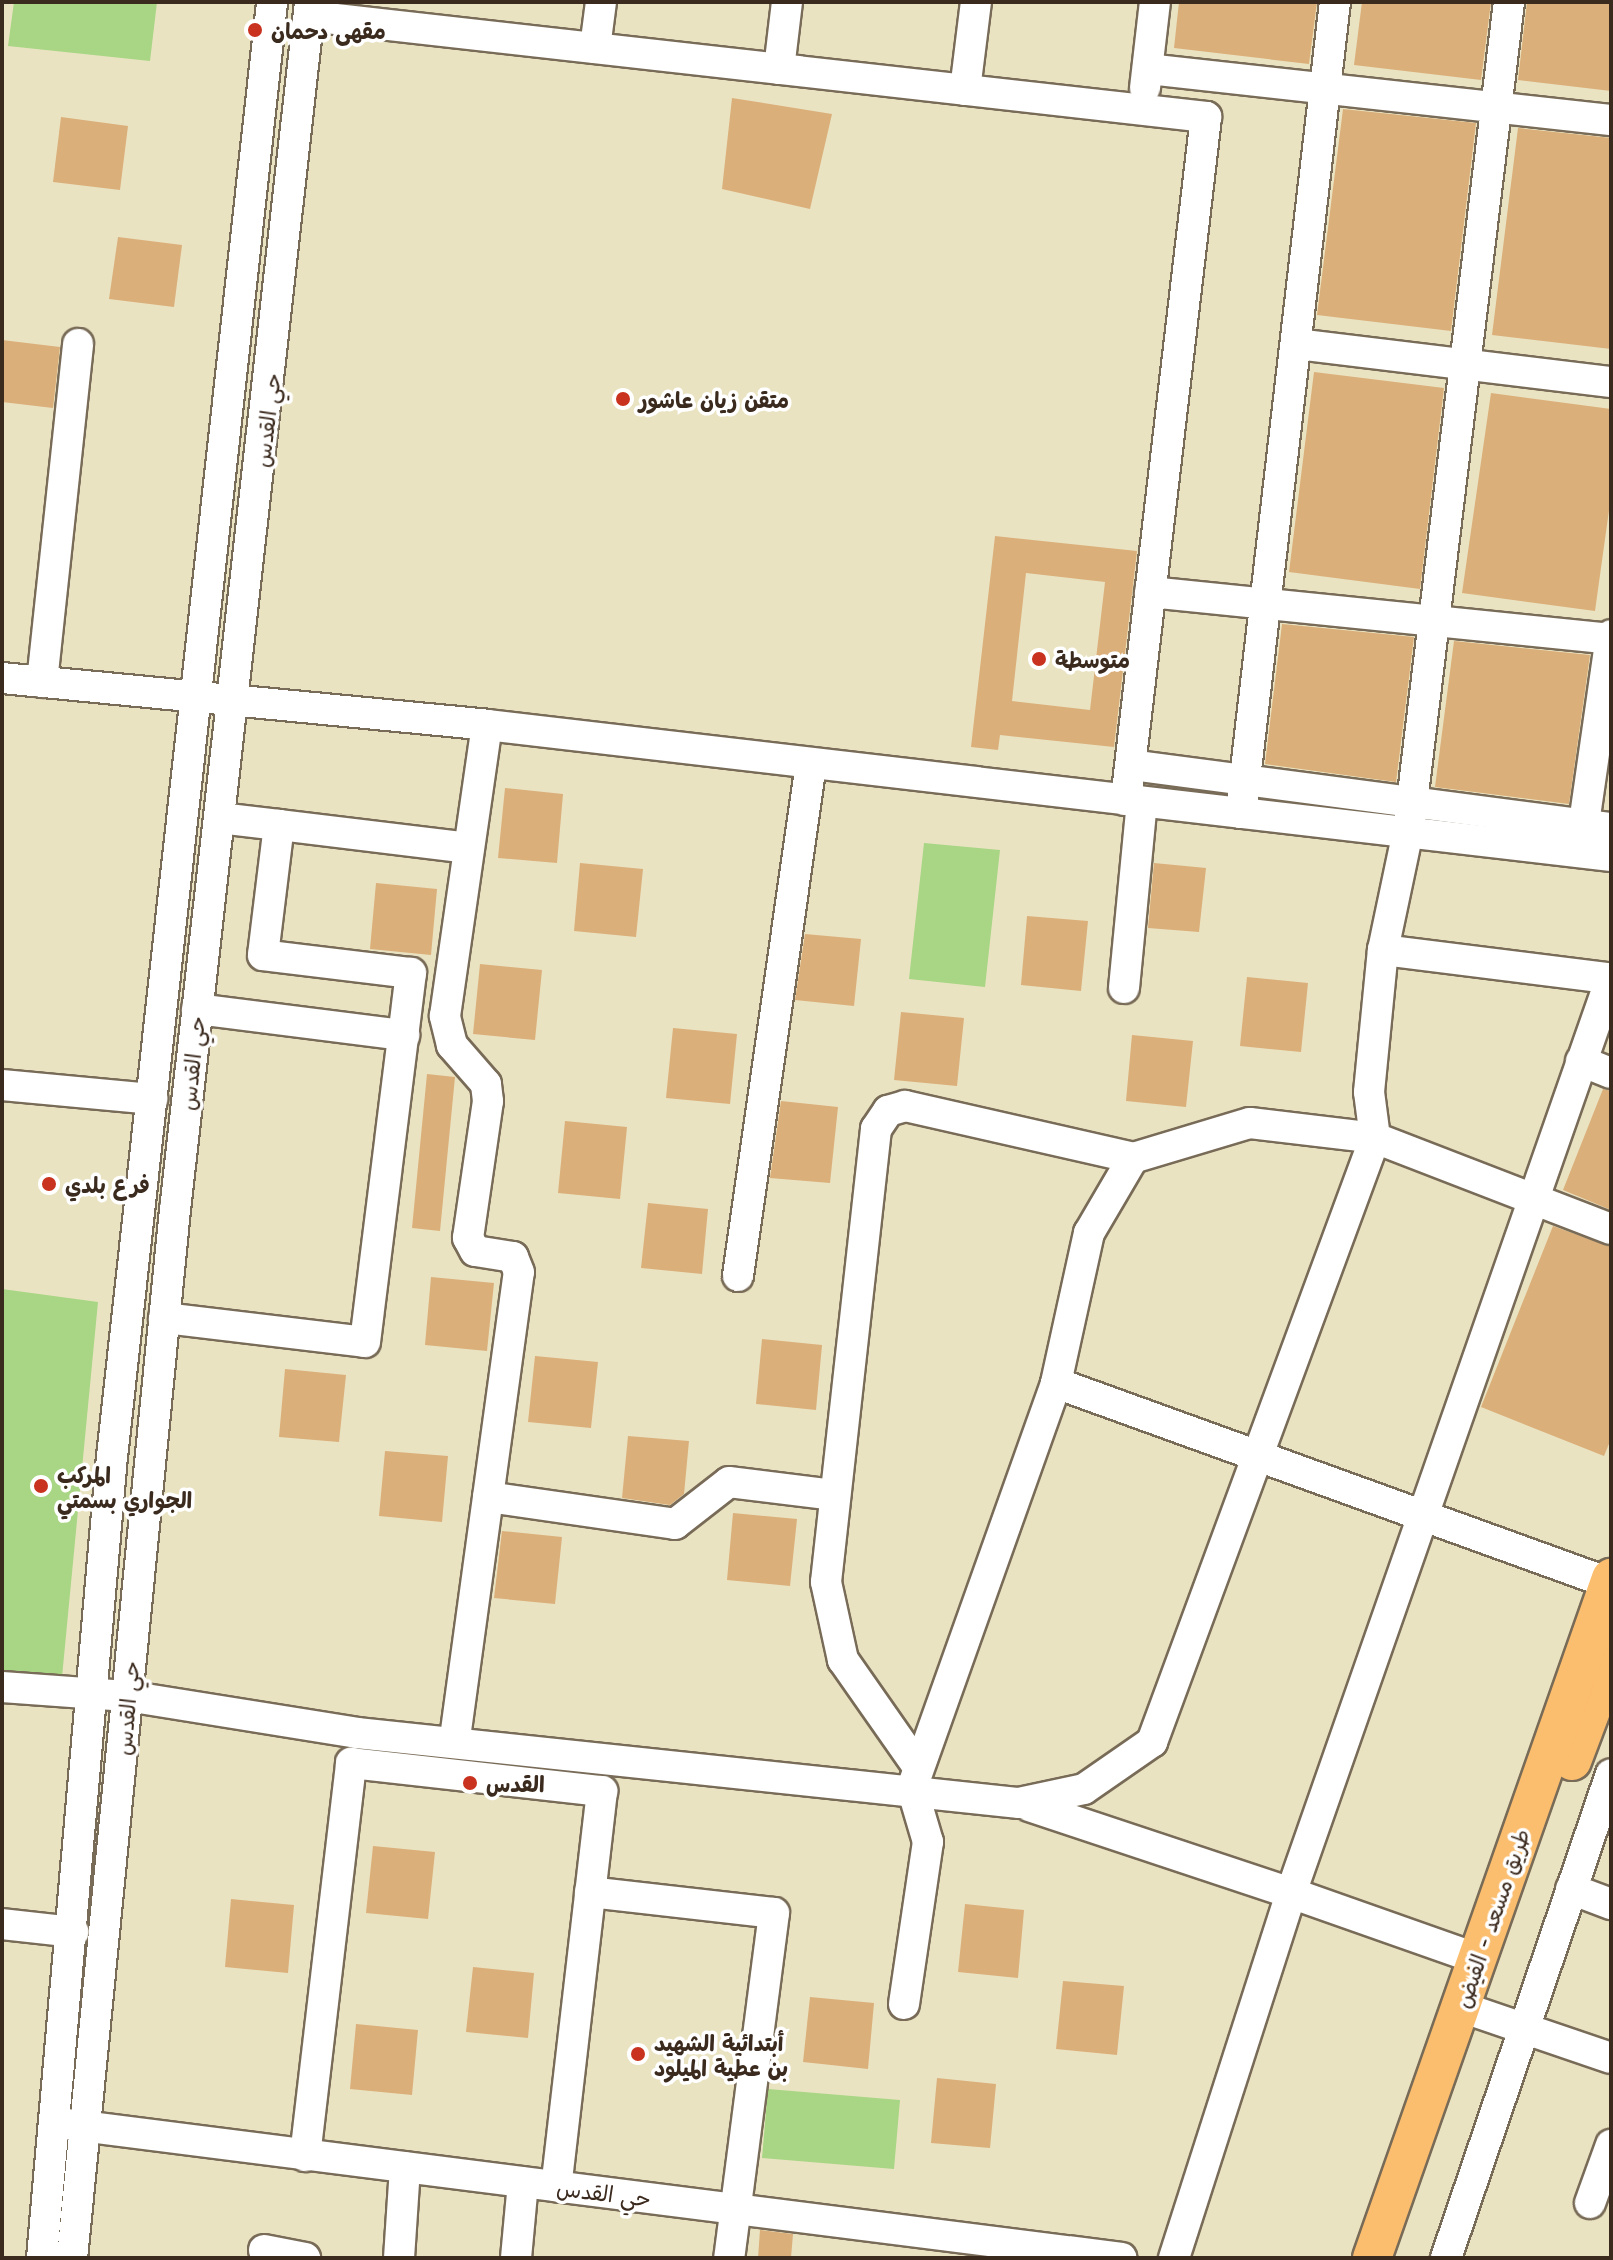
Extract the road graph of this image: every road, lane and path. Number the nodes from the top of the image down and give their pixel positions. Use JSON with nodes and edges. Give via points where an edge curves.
{"nodes":[{"id":1,"x":272,"y":2,"type":"edge"},
{"id":2,"x":601,"y":2,"type":"edge"},
{"id":3,"x":787,"y":2,"type":"edge"},
{"id":4,"x":976,"y":2,"type":"edge"},
{"id":5,"x":1155,"y":2,"type":"edge"},
{"id":6,"x":1335,"y":2,"type":"edge"},
{"id":7,"x":1509,"y":2,"type":"edge"},
{"id":8,"x":310,"y":9,"type":"edge"},
{"id":9,"x":595,"y":48,"type":"junction"},
{"id":10,"x":779,"y":69,"type":"junction"},
{"id":11,"x":1148,"y":69,"type":"junction"},
{"id":12,"x":1325,"y":88,"type":"junction"},
{"id":13,"x":965,"y":90,"type":"junction"},
{"id":14,"x":1497,"y":105,"type":"junction"},
{"id":15,"x":1143,"y":110,"type":"junction"},
{"id":16,"x":1611,"y":120,"type":"edge"},
{"id":17,"x":78,"y":344,"type":"dead end"},
{"id":18,"x":1296,"y":344,"type":"junction"},
{"id":19,"x":237,"y":345,"type":"junction"},
{"id":20,"x":274,"y":349,"type":"junction"},
{"id":21,"x":1466,"y":365,"type":"junction"},
{"id":22,"x":1611,"y":382,"type":"edge"},
{"id":23,"x":1150,"y":592,"type":"junction"},
{"id":24,"x":1265,"y":605,"type":"junction"},
{"id":25,"x":1435,"y":623,"type":"junction"},
{"id":26,"x":1611,"y":638,"type":"edge"},
{"id":27,"x":2,"y":678,"type":"edge"},
{"id":28,"x":42,"y":682,"type":"junction"},
{"id":29,"x":198,"y":696,"type":"junction"},
{"id":30,"x":232,"y":701,"type":"junction"},
{"id":31,"x":487,"y":725,"type":"junction"},
{"id":32,"x":811,"y":764,"type":"junction"},
{"id":33,"x":1131,"y":765,"type":"junction"},
{"id":34,"x":1245,"y":783,"type":"junction"},
{"id":35,"x":1134,"y":801,"type":"junction"},
{"id":36,"x":1241,"y":813,"type":"junction"},
{"id":37,"x":1410,"y":816,"type":"junction"},
{"id":38,"x":219,"y":818,"type":"junction"},
{"id":39,"x":279,"y":825,"type":"junction"},
{"id":40,"x":1592,"y":834,"type":"edge"},
{"id":41,"x":469,"y":848,"type":"junction"},
{"id":42,"x":1611,"y":856,"type":"edge"},
{"id":43,"x":1383,"y":950,"type":"junction"},
{"id":44,"x":1609,"y":978,"type":"edge"},
{"id":45,"x":1124,"y":988,"type":"dead end"},
{"id":46,"x":197,"y":1009,"type":"junction"},
{"id":47,"x":404,"y":1035,"type":"junction"},
{"id":48,"x":1581,"y":1061,"type":"junction"},
{"id":49,"x":1611,"y":1073,"type":"edge"},
{"id":50,"x":2,"y":1085,"type":"edge"},
{"id":51,"x":152,"y":1099,"type":"junction"},
{"id":52,"x":1375,"y":1138,"type":"junction"},
{"id":53,"x":1133,"y":1158,"type":"junction"},
{"id":54,"x":1531,"y":1200,"type":"junction"},
{"id":55,"x":1611,"y":1229,"type":"edge"},
{"id":56,"x":738,"y":1276,"type":"dead end"},
{"id":57,"x":164,"y":1318,"type":"junction"},
{"id":58,"x":1056,"y":1383,"type":"junction"},
{"id":59,"x":1257,"y":1456,"type":"junction"},
{"id":60,"x":835,"y":1495,"type":"junction"},
{"id":61,"x":488,"y":1497,"type":"junction"},
{"id":62,"x":1422,"y":1516,"type":"junction"},
{"id":63,"x":1610,"y":1581,"type":"edge"},
{"id":64,"x":1611,"y":1658,"type":"edge"},
{"id":65,"x":2,"y":1687,"type":"edge"},
{"id":66,"x":95,"y":1693,"type":"junction"},
{"id":67,"x":127,"y":1696,"type":"junction"},
{"id":68,"x":1586,"y":1723,"type":"edge"},
{"id":69,"x":357,"y":1733,"type":"junction"},
{"id":70,"x":455,"y":1738,"type":"junction"},
{"id":71,"x":351,"y":1763,"type":"junction"},
{"id":72,"x":1611,"y":1774,"type":"edge"},
{"id":73,"x":915,"y":1778,"type":"junction"},
{"id":74,"x":1019,"y":1803,"type":"junction"},
{"id":75,"x":1571,"y":1889,"type":"junction"},
{"id":76,"x":590,"y":1892,"type":"junction"},
{"id":77,"x":1291,"y":1893,"type":"junction"},
{"id":78,"x":1611,"y":1904,"type":"edge"},
{"id":79,"x":2,"y":1924,"type":"edge"},
{"id":80,"x":74,"y":1932,"type":"junction"},
{"id":81,"x":1476,"y":1958,"type":"junction"},
{"id":82,"x":904,"y":2004,"type":"dead end"},
{"id":83,"x":1471,"y":2010,"type":"junction"},
{"id":84,"x":1523,"y":2028,"type":"junction"},
{"id":85,"x":1611,"y":2058,"type":"edge"},
{"id":86,"x":56,"y":2122,"type":"junction"},
{"id":87,"x":87,"y":2126,"type":"junction"},
{"id":88,"x":1611,"y":2145,"type":"edge"},
{"id":89,"x":305,"y":2156,"type":"junction"},
{"id":90,"x":405,"y":2167,"type":"junction"},
{"id":91,"x":523,"y":2182,"type":"junction"},
{"id":92,"x":556,"y":2186,"type":"junction"},
{"id":93,"x":1590,"y":2203,"type":"dead end"},
{"id":94,"x":735,"y":2209,"type":"junction"},
{"id":95,"x":264,"y":2250,"type":"dead end"},
{"id":96,"x":989,"y":2250,"type":"edge"},
{"id":97,"x":42,"y":2258,"type":"edge"},
{"id":98,"x":72,"y":2258,"type":"edge"},
{"id":99,"x":305,"y":2258,"type":"edge"},
{"id":100,"x":399,"y":2258,"type":"edge"},
{"id":101,"x":516,"y":2258,"type":"edge"},
{"id":102,"x":729,"y":2258,"type":"edge"},
{"id":103,"x":1122,"y":2258,"type":"edge"},
{"id":104,"x":1174,"y":2258,"type":"edge"},
{"id":105,"x":1372,"y":2258,"type":"edge"},
{"id":106,"x":1399,"y":2258,"type":"edge"},
{"id":107,"x":1446,"y":2258,"type":"edge"}],
"edges":[{"from":1,"to":19,"type":"street"},
{"from":2,"to":9,"type":"street"},
{"from":3,"to":10,"type":"street"},
{"from":4,"to":13,"type":"street"},
{"from":5,"to":11,"type":"street"},
{"from":6,"to":12,"type":"street"},
{"from":7,"to":14,"type":"street"},
{"from":8,"to":9,"type":"street"},
{"from":8,"to":20,"type":"street","name":"حي القدس"},
{"from":9,"to":10,"type":"street"},
{"from":10,"to":13,"type":"street"},
{"from":11,"to":12,"type":"street"},
{"from":11,"to":15,"type":"street"},
{"from":12,"to":14,"type":"street"},
{"from":12,"to":18,"type":"street"},
{"from":13,"to":15,"type":"street"},
{"from":14,"to":16,"type":"street"},
{"from":14,"to":21,"type":"street"},
{"from":15,"to":23,"type":"street","via":[[1206,117]]},
{"from":17,"to":28,"type":"street"},
{"from":18,"to":21,"type":"street"},
{"from":18,"to":24,"type":"street"},
{"from":19,"to":20,"type":"street"},
{"from":19,"to":29,"type":"street"},
{"from":20,"to":30,"type":"street","name":"حي القدس"},
{"from":21,"to":22,"type":"street"},
{"from":21,"to":25,"type":"street"},
{"from":23,"to":24,"type":"street"},
{"from":23,"to":33,"type":"street"},
{"from":24,"to":25,"type":"street"},
{"from":24,"to":34,"type":"street"},
{"from":25,"to":26,"type":"street"},
{"from":25,"to":37,"type":"street"},
{"from":26,"to":40,"type":"street"},
{"from":27,"to":28,"type":"street"},
{"from":28,"to":29,"type":"street"},
{"from":29,"to":30,"type":"street"},
{"from":29,"to":51,"type":"street"},
{"from":30,"to":31,"type":"street"},
{"from":30,"to":38,"type":"street","name":"حي القدس"},
{"from":31,"to":32,"type":"street"},
{"from":31,"to":41,"type":"street"},
{"from":32,"to":35,"type":"street"},
{"from":32,"to":56,"type":"street"},
{"from":33,"to":34,"type":"street"},
{"from":33,"to":35,"type":"street"},
{"from":34,"to":36,"type":"street"},
{"from":34,"to":37,"type":"street"},
{"from":35,"to":36,"type":"street"},
{"from":35,"to":45,"type":"street"},
{"from":36,"to":37,"type":"street"},
{"from":37,"to":40,"type":"street"},
{"from":37,"to":43,"type":"street"},
{"from":38,"to":39,"type":"street"},
{"from":38,"to":46,"type":"street","name":"حي القدس"},
{"from":39,"to":41,"type":"street"},
{"from":39,"to":47,"type":"street","via":[[263,955],[411,973]]},
{"from":40,"to":42,"type":"street"},
{"from":41,"to":61,"type":"street","via":[[445,1016],[452,1045],[486,1084],[488,1101],[468,1238],[475,1251],[513,1257],[519,1272]]},
{"from":43,"to":44,"type":"street"},
{"from":43,"to":52,"type":"street","via":[[1369,1092]]},
{"from":44,"to":48,"type":"street"},
{"from":46,"to":47,"type":"street"},
{"from":46,"to":57,"type":"street","name":"حي القدس"},
{"from":47,"to":57,"type":"street","via":[[365,1342]]},
{"from":48,"to":49,"type":"street"},
{"from":48,"to":54,"type":"street"},
{"from":50,"to":51,"type":"street"},
{"from":51,"to":66,"type":"street"},
{"from":52,"to":53,"type":"street","via":[[1250,1123]]},
{"from":52,"to":54,"type":"street"},
{"from":52,"to":59,"type":"street"},
{"from":53,"to":58,"type":"street","via":[[1089,1233]]},
{"from":53,"to":60,"type":"street","via":[[905,1106],[883,1116]]},
{"from":54,"to":55,"type":"street"},
{"from":54,"to":62,"type":"street"},
{"from":57,"to":67,"type":"street","name":"حي القدس"},
{"from":58,"to":59,"type":"street"},
{"from":58,"to":73,"type":"street"},
{"from":59,"to":62,"type":"street"},
{"from":59,"to":74,"type":"street","via":[[1152,1742],[1084,1789]]},
{"from":60,"to":61,"type":"street","via":[[729,1482],[675,1524]]},
{"from":60,"to":73,"type":"street","via":[[826,1582],[836,1642]]},
{"from":61,"to":70,"type":"street"},
{"from":62,"to":63,"type":"street"},
{"from":62,"to":77,"type":"street"},
{"from":63,"to":68,"type":"main road","name":"طريق مسعد - الفيض"},
{"from":64,"to":68,"type":"main road","name":"طريق مسعد - الفيض"},
{"from":65,"to":66,"type":"street"},
{"from":66,"to":67,"type":"street"},
{"from":66,"to":80,"type":"street"},
{"from":67,"to":69,"type":"street"},
{"from":67,"to":87,"type":"street","name":"حي القدس"},
{"from":68,"to":81,"type":"main road","name":"طريق مسعد - الفيض"},
{"from":68,"to":83,"type":"main road","name":"طريق مسعد - الفيض"},
{"from":69,"to":70,"type":"street"},
{"from":69,"to":71,"type":"street"},
{"from":70,"to":73,"type":"street"},
{"from":71,"to":76,"type":"street","via":[[602,1791]]},
{"from":71,"to":89,"type":"street"},
{"from":72,"to":75,"type":"street"},
{"from":73,"to":74,"type":"street"},
{"from":73,"to":82,"type":"street","via":[[928,1842]]},
{"from":74,"to":77,"type":"street"},
{"from":75,"to":78,"type":"street"},
{"from":75,"to":84,"type":"street"},
{"from":76,"to":92,"type":"street"},
{"from":76,"to":94,"type":"street","via":[[774,1913]]},
{"from":77,"to":81,"type":"street"},
{"from":77,"to":104,"type":"street"},
{"from":79,"to":80,"type":"street"},
{"from":80,"to":86,"type":"street"},
{"from":81,"to":83,"type":"main road","name":"طريق مسعد - الفيض"},
{"from":83,"to":84,"type":"street"},
{"from":83,"to":105,"type":"main road","name":"طريق مسعد - الفيض"},
{"from":83,"to":106,"type":"main road","name":"طريق مسعد - الفيض"},
{"from":84,"to":85,"type":"street"},
{"from":84,"to":107,"type":"street"},
{"from":86,"to":87,"type":"street","name":"حي القدس"},
{"from":86,"to":97,"type":"street"},
{"from":87,"to":89,"type":"street","name":"حي القدس"},
{"from":87,"to":98,"type":"street","name":"حي القدس"},
{"from":88,"to":93,"type":"street"},
{"from":89,"to":90,"type":"street","name":"حي القدس"},
{"from":90,"to":91,"type":"street","name":"حي القدس"},
{"from":90,"to":100,"type":"street"},
{"from":91,"to":92,"type":"street","name":"حي القدس"},
{"from":91,"to":101,"type":"street"},
{"from":92,"to":94,"type":"street","name":"حي القدس"},
{"from":94,"to":96,"type":"street","name":"حي القدس"},
{"from":94,"to":102,"type":"street"},
{"from":95,"to":99,"type":"street"},
{"from":96,"to":103,"type":"street","name":"حي القدس"}]}
